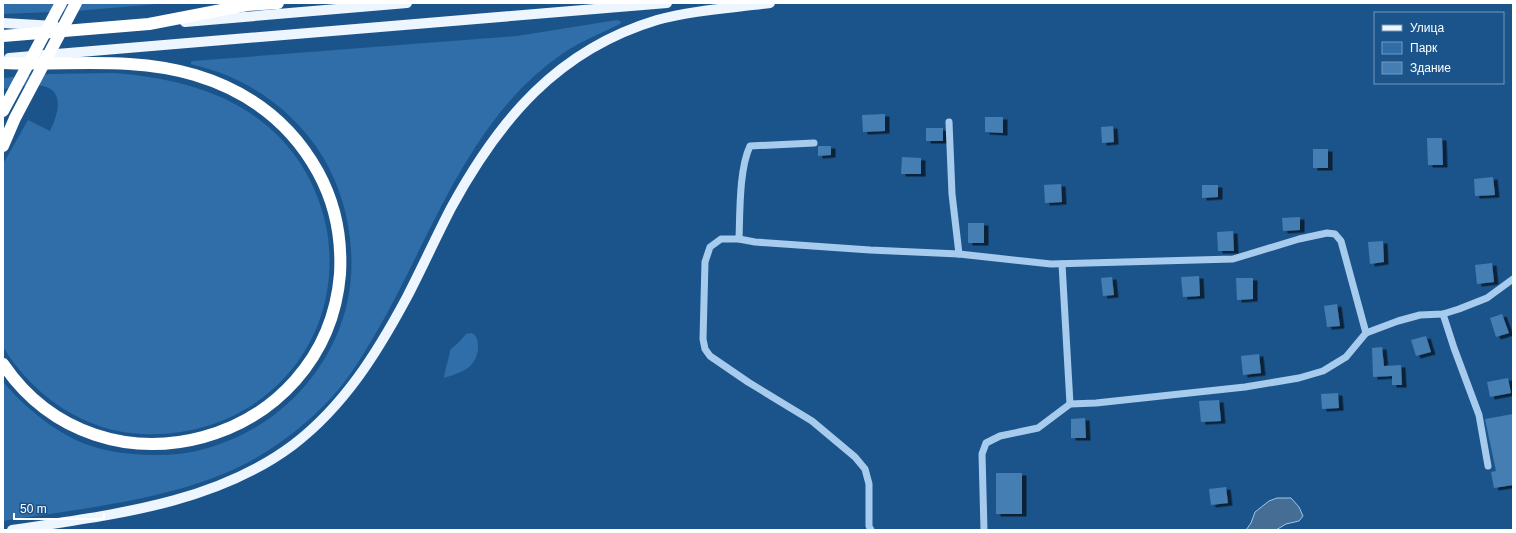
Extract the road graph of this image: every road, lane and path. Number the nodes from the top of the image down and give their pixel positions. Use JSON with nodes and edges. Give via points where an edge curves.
{"nodes":[{"id":1,"x":61,"y":3,"type":"edge"},
{"id":2,"x":76,"y":3,"type":"edge"},
{"id":3,"x":278,"y":3,"type":"edge"},
{"id":4,"x":407,"y":3,"type":"edge"},
{"id":5,"x":667,"y":3,"type":"edge"},
{"id":6,"x":770,"y":3,"type":"edge"},
{"id":7,"x":3,"y":23,"type":"edge"},
{"id":8,"x":149,"y":24,"type":"junction"},
{"id":9,"x":91,"y":29,"type":"junction"},
{"id":10,"x":3,"y":36,"type":"edge"},
{"id":11,"x":3,"y":59,"type":"edge"},
{"id":12,"x":3,"y":63,"type":"edge"},
{"id":13,"x":3,"y":111,"type":"edge"},
{"id":14,"x":15,"y":118,"type":"junction"},
{"id":15,"x":949,"y":122,"type":"dead end"},
{"id":16,"x":3,"y":140,"type":"edge"},
{"id":17,"x":814,"y":143,"type":"dead end"},
{"id":18,"x":3,"y":146,"type":"edge"},
{"id":19,"x":739,"y":239,"type":"junction"},
{"id":20,"x":959,"y":254,"type":"junction"},
{"id":21,"x":1062,"y":264,"type":"junction"},
{"id":22,"x":1513,"y":279,"type":"edge"},
{"id":23,"x":1443,"y":314,"type":"junction"},
{"id":24,"x":1366,"y":333,"type":"junction"},
{"id":25,"x":3,"y":364,"type":"edge"},
{"id":26,"x":1070,"y":404,"type":"junction"},
{"id":27,"x":1488,"y":466,"type":"dead end"},
{"id":28,"x":12,"y":530,"type":"edge"},
{"id":29,"x":871,"y":530,"type":"edge"},
{"id":30,"x":984,"y":530,"type":"edge"}],
"edges":[{"from":1,"to":13,"type":"highway"},
{"from":2,"to":14,"type":"highway"},
{"from":3,"to":8,"type":"highway","via":[[247,5]]},
{"from":4,"to":8,"type":"main road"},
{"from":5,"to":11,"type":"main road"},
{"from":6,"to":28,"type":"main road","via":[[685,14],[635,27],[583,53],[542,84],[489,145],[451,209],[393,324],[359,378],[328,414],[272,460],[222,485],[193,495],[120,513]]},
{"from":7,"to":9,"type":"main road"},
{"from":8,"to":9,"type":"highway"},
{"from":9,"to":10,"type":"highway"},
{"from":12,"to":25,"type":"highway","via":[[37,65],[111,62],[158,66],[205,79],[249,99],[284,126],[317,170],[331,198],[336,217],[340,258],[339,285],[332,314],[321,342],[304,369],[286,390],[255,414],[204,437],[154,444],[122,442],[90,434],[62,420],[40,404],[18,384]]},
{"from":14,"to":16,"type":"highway"},
{"from":14,"to":18,"type":"highway"},
{"from":15,"to":20,"type":"lane","via":[[952,194]]},
{"from":17,"to":19,"type":"lane","via":[[750,146],[746,154],[740,198]]},
{"from":19,"to":20,"type":"lane","via":[[863,250]]},
{"from":19,"to":29,"type":"lane","via":[[721,239],[710,247],[705,262],[705,349],[710,356],[748,382],[812,421],[855,457],[865,469],[869,484]]},
{"from":20,"to":21,"type":"lane"},
{"from":21,"to":24,"type":"lane","via":[[1233,259],[1300,239],[1327,233],[1335,234],[1341,241]]},
{"from":21,"to":26,"type":"lane"},
{"from":22,"to":23,"type":"lane","via":[[1488,298]]},
{"from":23,"to":24,"type":"lane","via":[[1420,316]]},
{"from":23,"to":27,"type":"lane","via":[[1479,415]]},
{"from":24,"to":26,"type":"lane","via":[[1346,357],[1323,371],[1299,378],[1245,388]]},
{"from":26,"to":30,"type":"lane","via":[[1038,428],[1000,436],[986,443],[982,454]]}]}
